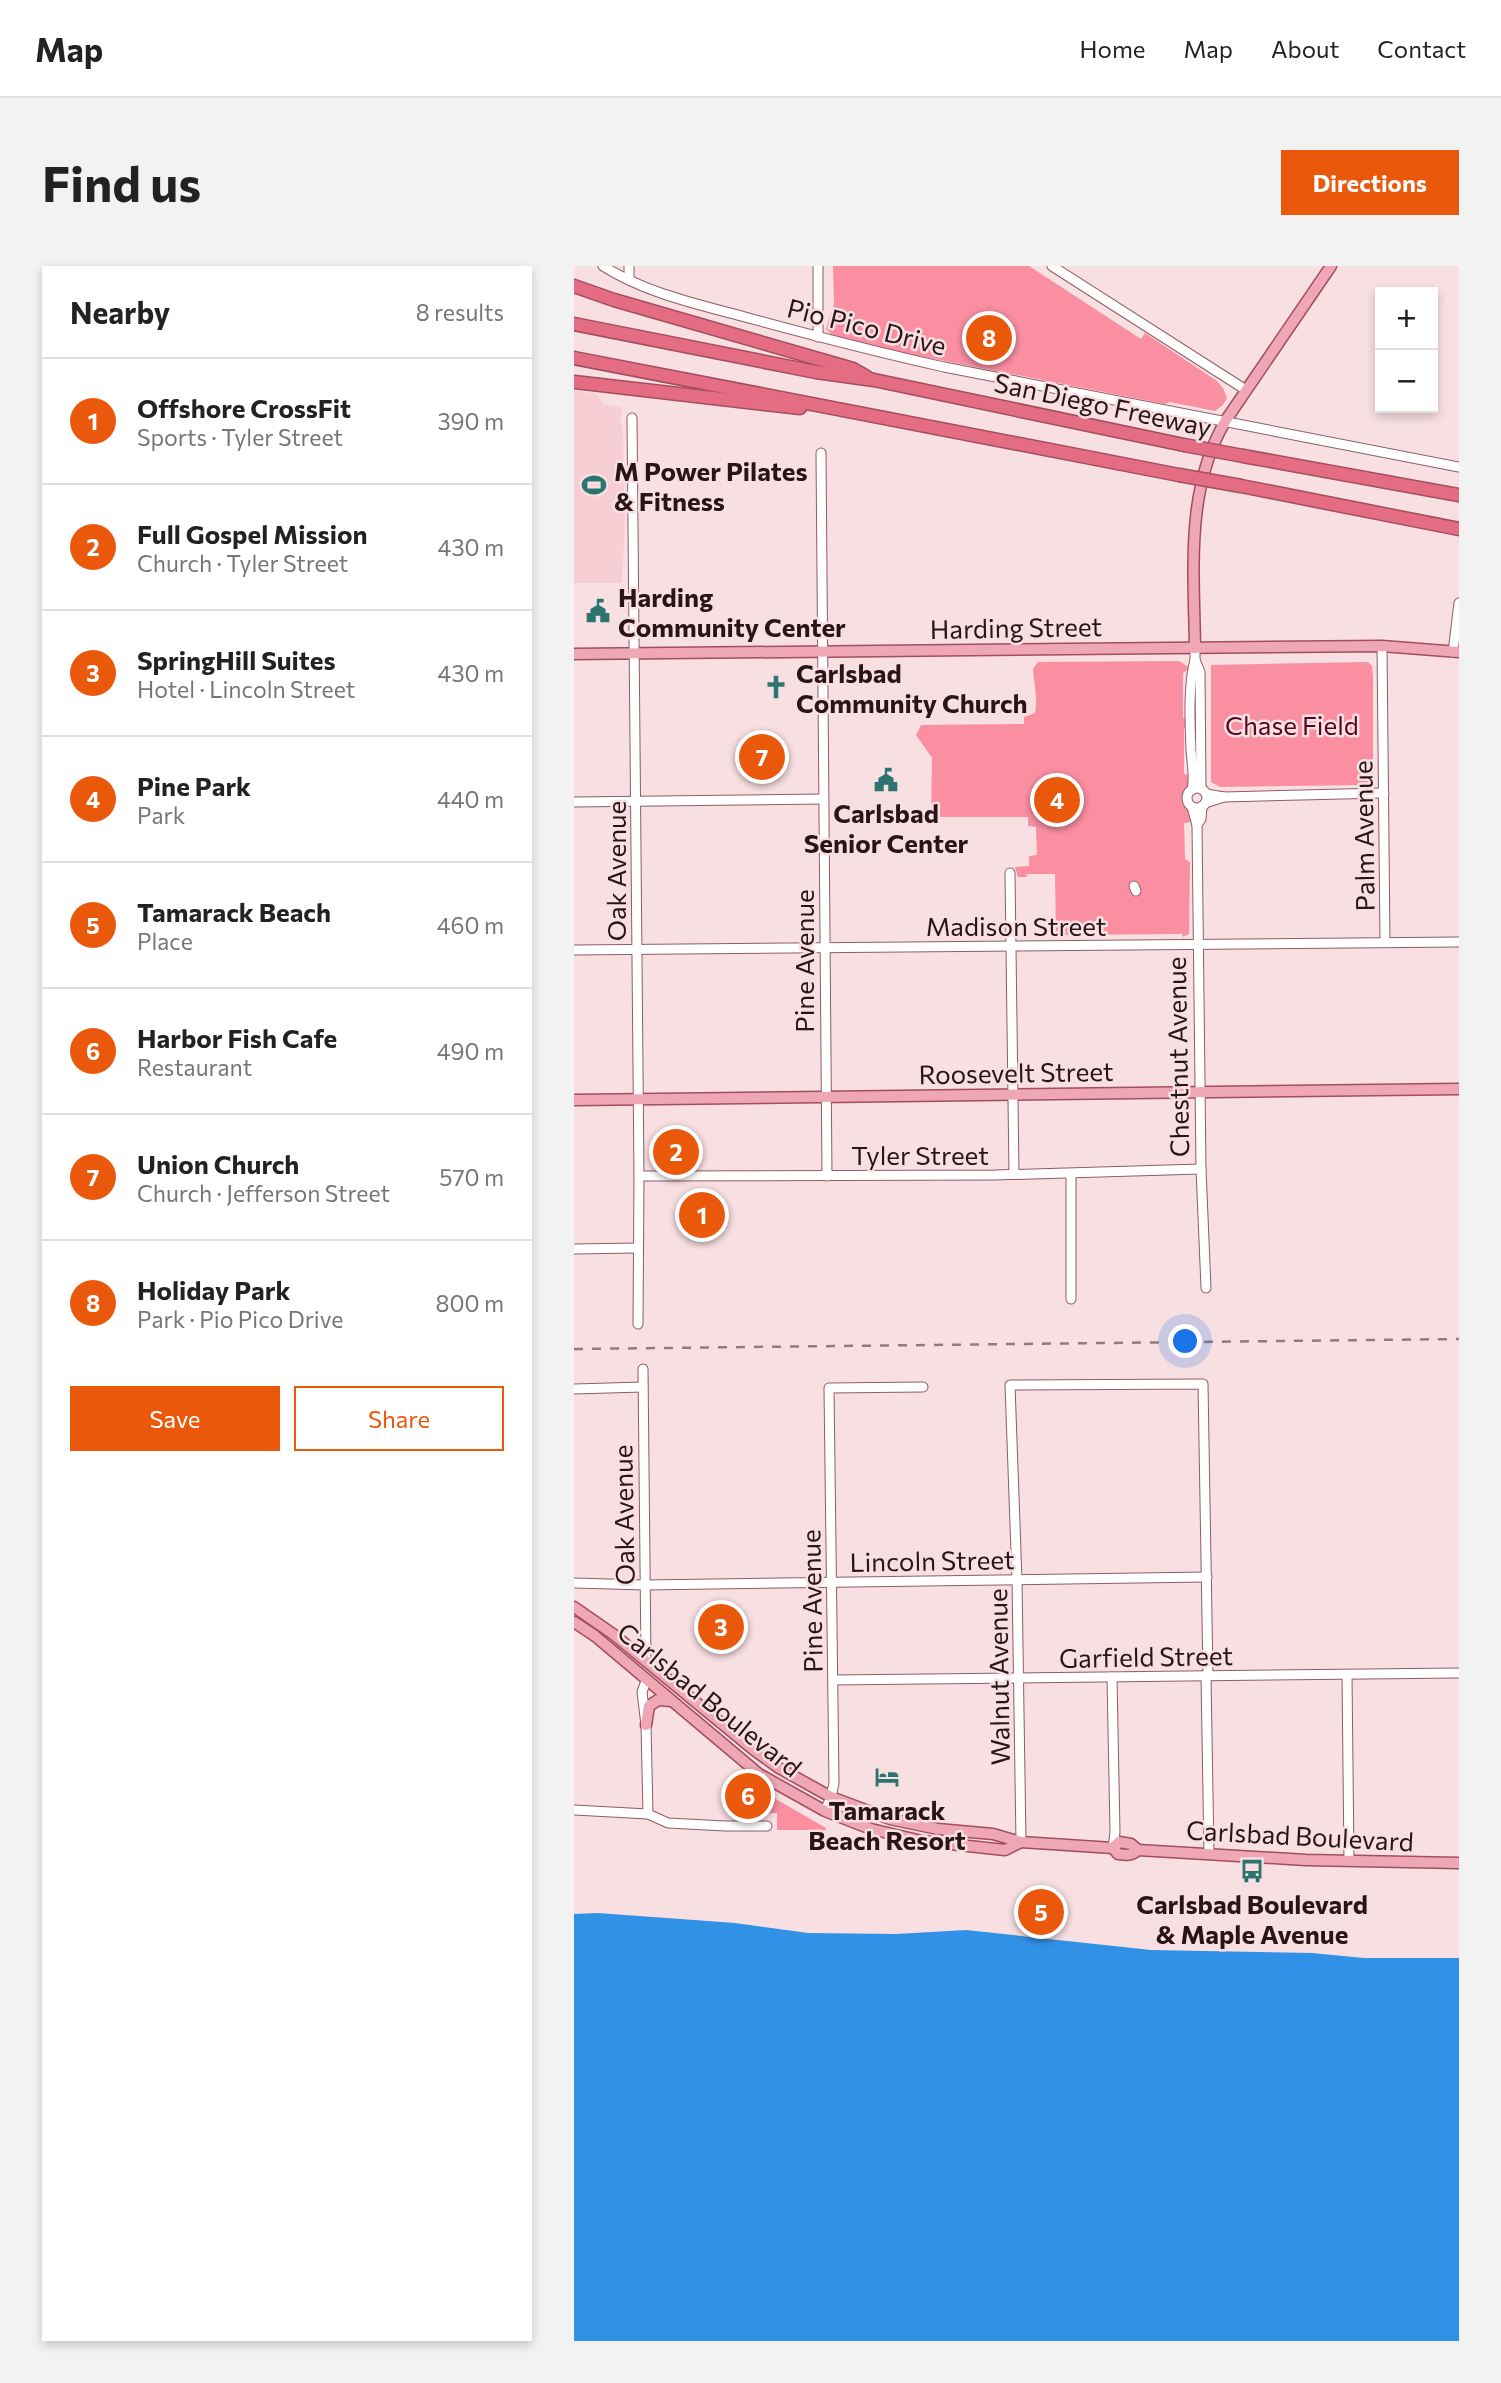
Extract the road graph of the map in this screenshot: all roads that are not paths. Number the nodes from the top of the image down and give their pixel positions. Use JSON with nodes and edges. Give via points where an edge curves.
{"nodes":[{"id":1,"x":603,"y":266,"type":"edge"},
{"id":2,"x":629,"y":266,"type":"edge"},
{"id":3,"x":818,"y":266,"type":"edge"},
{"id":4,"x":1052,"y":266,"type":"edge"},
{"id":5,"x":1331,"y":266,"type":"edge"},
{"id":6,"x":629,"y":280,"type":"junction"},
{"id":7,"x":574,"y":286,"type":"edge"},
{"id":8,"x":574,"y":324,"type":"edge"},
{"id":9,"x":818,"y":337,"type":"junction"},
{"id":10,"x":574,"y":358,"type":"edge"},
{"id":11,"x":874,"y":380,"type":"junction"},
{"id":12,"x":574,"y":382,"type":"edge"},
{"id":13,"x":1246,"y":390,"type":"junction"},
{"id":14,"x":632,"y":418,"type":"dead end"},
{"id":15,"x":893,"y":419,"type":"junction"},
{"id":16,"x":1226,"y":421,"type":"junction"},
{"id":17,"x":821,"y":453,"type":"dead end"},
{"id":18,"x":1459,"y":467,"type":"edge"},
{"id":19,"x":1459,"y":495,"type":"edge"},
{"id":20,"x":1459,"y":529,"type":"edge"},
{"id":21,"x":1459,"y":603,"type":"edge"},
{"id":22,"x":1382,"y":646,"type":"junction"},
{"id":23,"x":1195,"y":648,"type":"junction"},
{"id":24,"x":822,"y":652,"type":"junction"},
{"id":25,"x":1456,"y":652,"type":"edge"},
{"id":26,"x":574,"y":654,"type":"edge"},
{"id":27,"x":634,"y":654,"type":"junction"},
{"id":28,"x":1384,"y":793,"type":"junction"},
{"id":29,"x":1200,"y":798,"type":"junction"},
{"id":30,"x":823,"y":799,"type":"junction"},
{"id":31,"x":636,"y":801,"type":"junction"},
{"id":32,"x":574,"y":802,"type":"edge"},
{"id":33,"x":1010,"y":873,"type":"dead end"},
{"id":34,"x":1385,"y":942,"type":"junction"},
{"id":35,"x":1459,"y":942,"type":"edge"},
{"id":36,"x":1198,"y":944,"type":"junction"},
{"id":37,"x":1011,"y":946,"type":"junction"},
{"id":38,"x":825,"y":947,"type":"junction"},
{"id":39,"x":637,"y":949,"type":"junction"},
{"id":40,"x":574,"y":950,"type":"edge"},
{"id":41,"x":1459,"y":1089,"type":"edge"},
{"id":42,"x":1200,"y":1092,"type":"junction"},
{"id":43,"x":1012,"y":1094,"type":"junction"},
{"id":44,"x":826,"y":1098,"type":"junction"},
{"id":45,"x":574,"y":1100,"type":"edge"},
{"id":46,"x":638,"y":1100,"type":"junction"},
{"id":47,"x":1201,"y":1170,"type":"junction"},
{"id":48,"x":1014,"y":1174,"type":"junction"},
{"id":49,"x":1071,"y":1174,"type":"junction"},
{"id":50,"x":639,"y":1176,"type":"junction"},
{"id":51,"x":827,"y":1176,"type":"junction"},
{"id":52,"x":637,"y":1248,"type":"junction"},
{"id":53,"x":574,"y":1249,"type":"edge"},
{"id":54,"x":1206,"y":1288,"type":"dead end"},
{"id":55,"x":1071,"y":1299,"type":"dead end"},
{"id":56,"x":638,"y":1324,"type":"dead end"},
{"id":57,"x":643,"y":1369,"type":"dead end"},
{"id":58,"x":643,"y":1387,"type":"junction"},
{"id":59,"x":923,"y":1387,"type":"dead end"},
{"id":60,"x":574,"y":1389,"type":"edge"},
{"id":61,"x":1207,"y":1577,"type":"junction"},
{"id":62,"x":1017,"y":1580,"type":"junction"},
{"id":63,"x":831,"y":1582,"type":"junction"},
{"id":64,"x":574,"y":1584,"type":"edge"},
{"id":65,"x":645,"y":1585,"type":"junction"},
{"id":66,"x":574,"y":1607,"type":"edge"},
{"id":67,"x":574,"y":1622,"type":"edge"},
{"id":68,"x":603,"y":1642,"type":"junction"},
{"id":69,"x":646,"y":1661,"type":"junction"},
{"id":70,"x":1459,"y":1673,"type":"edge"},
{"id":71,"x":1347,"y":1675,"type":"junction"},
{"id":72,"x":1207,"y":1676,"type":"junction"},
{"id":73,"x":1112,"y":1677,"type":"junction"},
{"id":74,"x":1019,"y":1678,"type":"junction"},
{"id":75,"x":833,"y":1680,"type":"junction"},
{"id":76,"x":646,"y":1681,"type":"junction"},
{"id":77,"x":687,"y":1695,"type":"junction"},
{"id":78,"x":671,"y":1701,"type":"junction"},
{"id":79,"x":646,"y":1724,"type":"junction"},
{"id":80,"x":831,"y":1797,"type":"junction"},
{"id":81,"x":574,"y":1810,"type":"edge"},
{"id":82,"x":825,"y":1811,"type":"junction"},
{"id":83,"x":648,"y":1814,"type":"junction"},
{"id":84,"x":767,"y":1826,"type":"dead end"},
{"id":85,"x":1021,"y":1842,"type":"junction"},
{"id":86,"x":1113,"y":1848,"type":"junction"},
{"id":87,"x":1209,"y":1854,"type":"junction"},
{"id":88,"x":1349,"y":1861,"type":"junction"},
{"id":89,"x":1459,"y":1863,"type":"edge"}],
"edges":[{"from":1,"to":6,"type":"street","name":"Pio Pico Drive"},
{"from":2,"to":6,"type":"street"},
{"from":3,"to":9,"type":"street"},
{"from":4,"to":13,"type":"street"},
{"from":5,"to":13,"type":"main road","name":"Chestnut Avenue"},
{"from":6,"to":9,"type":"street","name":"Pio Pico Drive","via":[[666,295]]},
{"from":7,"to":11,"type":"highway","via":[[853,369]]},
{"from":8,"to":11,"type":"highway","name":"San Diego Freeway"},
{"from":9,"to":16,"type":"street","name":"Pio Pico Drive","via":[[944,367]]},
{"from":10,"to":15,"type":"highway","name":"San Diego Freeway"},
{"from":11,"to":19,"type":"highway","name":"San Diego Freeway","bridge":true,"via":[[1184,445]]},
{"from":12,"to":15,"type":"highway"},
{"from":13,"to":16,"type":"main road","name":"Chestnut Avenue"},
{"from":14,"to":27,"type":"street","name":"Oak Avenue"},
{"from":15,"to":20,"type":"highway","name":"San Diego Freeway","bridge":true},
{"from":16,"to":18,"type":"street","name":"Pio Pico Drive"},
{"from":16,"to":23,"type":"main road","name":"Chestnut Avenue","via":[[1198,495],[1193,536]]},
{"from":17,"to":24,"type":"street","name":"Pine Avenue"},
{"from":21,"to":25,"type":"street"},
{"from":22,"to":23,"type":"main road","name":"Harding Street"},
{"from":22,"to":25,"type":"main road","name":"Harding Street"},
{"from":22,"to":28,"type":"street","name":"Palm Avenue"},
{"from":23,"to":24,"type":"main road","name":"Harding Street"},
{"from":23,"to":29,"type":"street","name":"Chestnut Avenue","via":[[1200,672]]},
{"from":24,"to":27,"type":"main road","name":"Harding Street"},
{"from":24,"to":30,"type":"street","name":"Pine Avenue"},
{"from":26,"to":27,"type":"main road","name":"Harding Street"},
{"from":27,"to":31,"type":"street","name":"Oak Avenue"},
{"from":28,"to":29,"type":"street"},
{"from":28,"to":34,"type":"street","name":"Palm Avenue"},
{"from":29,"to":36,"type":"street","name":"Chestnut Avenue"},
{"from":30,"to":31,"type":"street"},
{"from":30,"to":38,"type":"street","name":"Pine Avenue"},
{"from":31,"to":32,"type":"street"},
{"from":31,"to":39,"type":"street","name":"Oak Avenue"},
{"from":33,"to":37,"type":"street"},
{"from":34,"to":35,"type":"street","name":"Madison Street"},
{"from":34,"to":36,"type":"street","name":"Madison Street"},
{"from":36,"to":37,"type":"street","name":"Madison Street"},
{"from":36,"to":42,"type":"street","name":"Chestnut Avenue"},
{"from":37,"to":38,"type":"street","name":"Madison Street"},
{"from":37,"to":43,"type":"street"},
{"from":38,"to":39,"type":"street","name":"Madison Street"},
{"from":38,"to":44,"type":"street","name":"Pine Avenue"},
{"from":39,"to":40,"type":"street","name":"Madison Street"},
{"from":39,"to":46,"type":"street","name":"Oak Avenue"},
{"from":41,"to":42,"type":"main road","name":"Roosevelt Street"},
{"from":42,"to":43,"type":"main road","name":"Roosevelt Street"},
{"from":42,"to":47,"type":"street","name":"Chestnut Avenue"},
{"from":43,"to":44,"type":"main road","name":"Roosevelt Street"},
{"from":43,"to":48,"type":"street"},
{"from":44,"to":46,"type":"main road","name":"Roosevelt Street"},
{"from":44,"to":51,"type":"street","name":"Pine Avenue"},
{"from":45,"to":46,"type":"main road","name":"Roosevelt Street"},
{"from":46,"to":50,"type":"street","name":"Oak Avenue"},
{"from":47,"to":49,"type":"street","name":"Tyler Street"},
{"from":47,"to":54,"type":"street","name":"Chestnut Avenue"},
{"from":48,"to":49,"type":"street","name":"Tyler Street"},
{"from":48,"to":51,"type":"street","name":"Tyler Street"},
{"from":49,"to":55,"type":"street"},
{"from":50,"to":51,"type":"street","name":"Tyler Street"},
{"from":50,"to":52,"type":"street","name":"Oak Avenue"},
{"from":52,"to":53,"type":"street"},
{"from":52,"to":56,"type":"street","name":"Oak Avenue"},
{"from":57,"to":58,"type":"street","name":"Oak Avenue"},
{"from":58,"to":60,"type":"street"},
{"from":58,"to":65,"type":"street","name":"Oak Avenue"},
{"from":59,"to":63,"type":"street","name":"Pine Avenue","via":[[829,1388]]},
{"from":61,"to":62,"type":"street","name":"Lincoln Street"},
{"from":61,"to":62,"type":"street","name":"Walnut Avenue","via":[[1203,1384],[1010,1385]]},
{"from":61,"to":72,"type":"street"},
{"from":62,"to":63,"type":"street","name":"Lincoln Street"},
{"from":62,"to":74,"type":"street","name":"Walnut Avenue"},
{"from":63,"to":65,"type":"street","name":"Lincoln Street"},
{"from":63,"to":75,"type":"street","name":"Pine Avenue"},
{"from":64,"to":65,"type":"street","name":"Lincoln Street"},
{"from":65,"to":69,"type":"street","name":"Oak Avenue"},
{"from":66,"to":69,"type":"main road","name":"Carlsbad Boulevard"},
{"from":67,"to":68,"type":"main road","name":"Carlsbad Boulevard"},
{"from":68,"to":69,"type":"main road"},
{"from":68,"to":76,"type":"main road","name":"Carlsbad Boulevard"},
{"from":69,"to":77,"type":"main road","name":"Carlsbad Boulevard"},
{"from":70,"to":71,"type":"street","name":"Garfield Street"},
{"from":71,"to":72,"type":"street","name":"Garfield Street"},
{"from":71,"to":88,"type":"street"},
{"from":72,"to":73,"type":"street","name":"Garfield Street"},
{"from":72,"to":87,"type":"street"},
{"from":73,"to":74,"type":"street","name":"Garfield Street"},
{"from":73,"to":86,"type":"street"},
{"from":74,"to":75,"type":"street","name":"Garfield Street"},
{"from":74,"to":85,"type":"street","name":"Walnut Avenue"},
{"from":75,"to":80,"type":"street","name":"Pine Avenue"},
{"from":76,"to":77,"type":"main road","via":[[658,1678]]},
{"from":76,"to":78,"type":"main road","name":"Carlsbad Boulevard"},
{"from":76,"to":79,"type":"street","via":[[642,1692]]},
{"from":77,"to":80,"type":"main road","name":"Carlsbad Boulevard","via":[[766,1759]]},
{"from":78,"to":79,"type":"main road","via":[[658,1700],[649,1706]]},
{"from":78,"to":82,"type":"main road","name":"Carlsbad Boulevard","via":[[759,1774]]},
{"from":79,"to":83,"type":"street"},
{"from":80,"to":82,"type":"street","name":"Pine Avenue"},
{"from":80,"to":85,"type":"main road","name":"Carlsbad Boulevard","via":[[890,1819]]},
{"from":81,"to":83,"type":"street"},
{"from":82,"to":85,"type":"main road","name":"Carlsbad Boulevard","via":[[871,1829],[922,1841],[1005,1850]]},
{"from":83,"to":84,"type":"street","via":[[668,1823]]},
{"from":85,"to":86,"type":"main road","name":"Carlsbad Boulevard"},
{"from":86,"to":87,"type":"main road","name":"Carlsbad Boulevard","via":[[1119,1842],[1138,1850]]},
{"from":87,"to":88,"type":"main road","name":"Carlsbad Boulevard"},
{"from":88,"to":89,"type":"main road","name":"Carlsbad Boulevard"}]}
